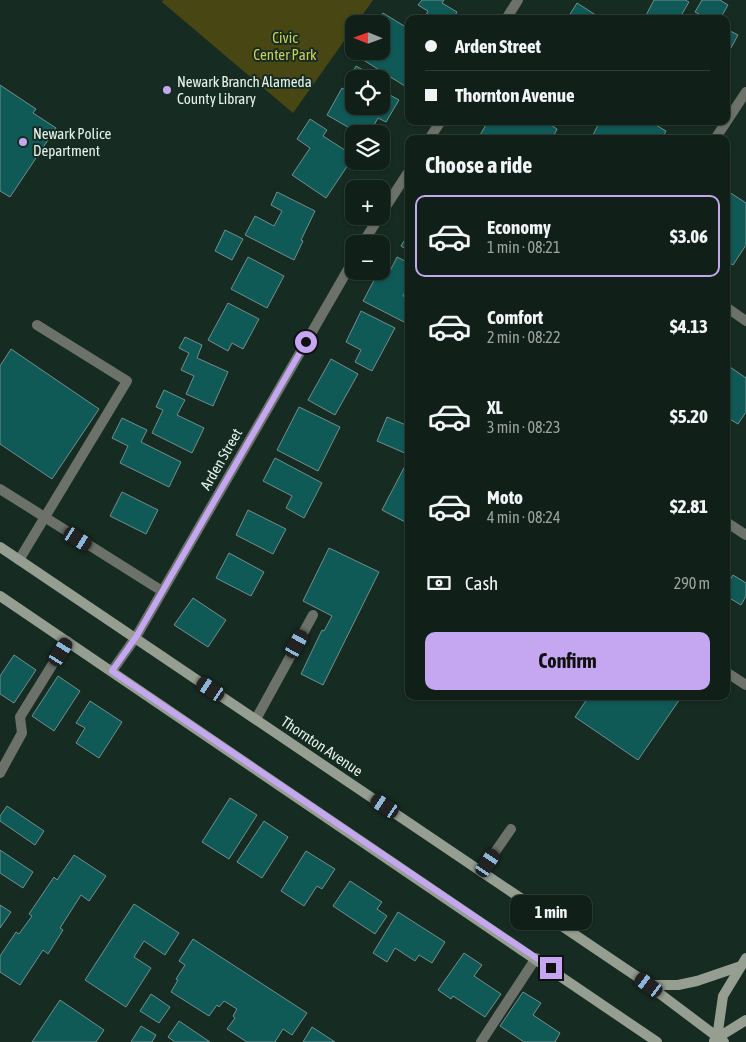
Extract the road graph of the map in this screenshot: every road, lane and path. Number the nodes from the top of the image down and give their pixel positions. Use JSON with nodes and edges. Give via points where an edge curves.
{"nodes":[{"id":1,"x":518,"y":0,"type":"edge"},
{"id":2,"x":509,"y":15,"type":"edge"},
{"id":3,"x":746,"y":92,"type":"edge"},
{"id":4,"x":730,"y":116,"type":"edge"},
{"id":5,"x":405,"y":177,"type":"edge"},
{"id":6,"x":390,"y":200,"type":"edge"},
{"id":7,"x":345,"y":275,"type":"edge"},
{"id":8,"x":730,"y":310,"type":"edge"},
{"id":9,"x":746,"y":321,"type":"edge"},
{"id":10,"x":37,"y":325,"type":"dead end"},
{"id":11,"x":0,"y":489,"type":"edge"},
{"id":12,"x":45,"y":518,"type":"junction"},
{"id":13,"x":730,"y":525,"type":"edge"},
{"id":14,"x":746,"y":535,"type":"edge"},
{"id":15,"x":0,"y":547,"type":"edge"},
{"id":16,"x":20,"y":560,"type":"junction"},
{"id":17,"x":162,"y":592,"type":"junction"},
{"id":18,"x":0,"y":596,"type":"edge"},
{"id":19,"x":313,"y":615,"type":"dead end"},
{"id":20,"x":136,"y":637,"type":"junction"},
{"id":21,"x":67,"y":641,"type":"junction"},
{"id":22,"x":112,"y":671,"type":"junction"},
{"id":23,"x":730,"y":675,"type":"edge"},
{"id":24,"x":746,"y":686,"type":"edge"},
{"id":25,"x":256,"y":719,"type":"junction"},
{"id":26,"x":0,"y":773,"type":"edge"},
{"id":27,"x":511,"y":828,"type":"dead end"},
{"id":28,"x":482,"y":872,"type":"junction"},
{"id":29,"x":536,"y":958,"type":"junction"},
{"id":30,"x":744,"y":962,"type":"edge"},
{"id":31,"x":649,"y":985,"type":"junction"},
{"id":32,"x":746,"y":1020,"type":"edge"},
{"id":33,"x":485,"y":1041,"type":"edge"},
{"id":34,"x":718,"y":1041,"type":"edge"},
{"id":35,"x":657,"y":1042,"type":"edge"}],
"edges":[{"from":1,"to":2,"type":"street"},
{"from":3,"to":4,"type":"street"},
{"from":5,"to":6,"type":"street"},
{"from":7,"to":17,"type":"street","name":"Arden Street"},
{"from":8,"to":9,"type":"street"},
{"from":10,"to":12,"type":"street","via":[[127,381]]},
{"from":11,"to":12,"type":"street"},
{"from":12,"to":16,"type":"street"},
{"from":12,"to":17,"type":"street"},
{"from":13,"to":14,"type":"street"},
{"from":15,"to":16,"type":"main road","name":"Thornton Avenue"},
{"from":16,"to":20,"type":"main road","name":"Thornton Avenue"},
{"from":17,"to":20,"type":"street","name":"Arden Street"},
{"from":18,"to":21,"type":"main road"},
{"from":19,"to":25,"type":"street"},
{"from":20,"to":22,"type":"street","name":"Arden Street"},
{"from":20,"to":25,"type":"main road","name":"Thornton Avenue"},
{"from":21,"to":22,"type":"main road"},
{"from":21,"to":26,"type":"street","via":[[20,717],[22,733]]},
{"from":22,"to":29,"type":"main road"},
{"from":23,"to":24,"type":"street"},
{"from":25,"to":28,"type":"main road","name":"Thornton Avenue"},
{"from":27,"to":28,"type":"street"},
{"from":28,"to":31,"type":"main road","name":"Thornton Avenue"},
{"from":29,"to":33,"type":"street"},
{"from":29,"to":35,"type":"main road"},
{"from":30,"to":31,"type":"main road","via":[[697,981]]},
{"from":30,"to":34,"type":"main road","via":[[723,996]]},
{"from":31,"to":34,"type":"main road","name":"Thornton Avenue"},
{"from":32,"to":34,"type":"main road"}]}
